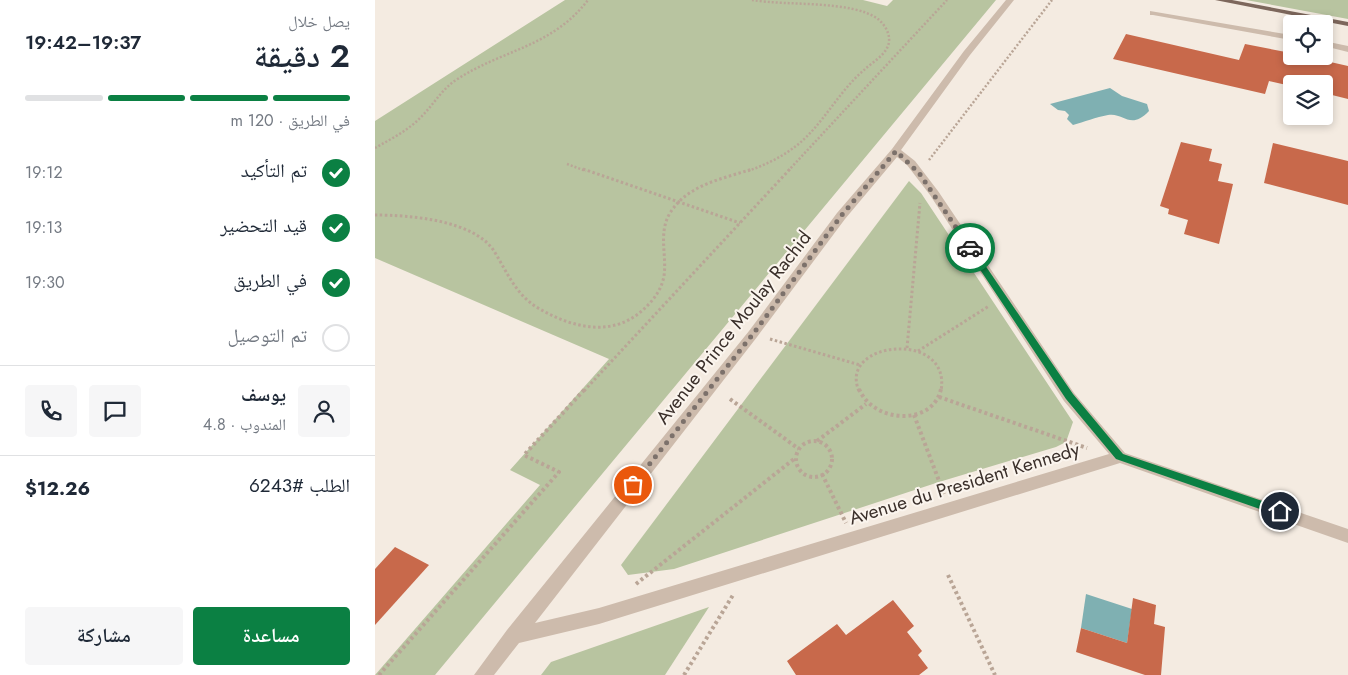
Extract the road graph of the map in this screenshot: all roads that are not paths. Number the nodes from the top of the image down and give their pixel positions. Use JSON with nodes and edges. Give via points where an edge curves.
{"nodes":[{"id":1,"x":1011,"y":0,"type":"edge"},
{"id":2,"x":1219,"y":0,"type":"edge"},
{"id":3,"x":1153,"y":13,"type":"dead end"},
{"id":4,"x":1348,"y":24,"type":"edge"},
{"id":5,"x":1283,"y":37,"type":"edge"},
{"id":6,"x":1333,"y":46,"type":"edge"},
{"id":7,"x":1348,"y":49,"type":"edge"},
{"id":8,"x":896,"y":151,"type":"junction"},
{"id":9,"x":1119,"y":456,"type":"junction"},
{"id":10,"x":1348,"y":536,"type":"edge"},
{"id":11,"x":513,"y":636,"type":"junction"},
{"id":12,"x":483,"y":675,"type":"edge"}],
"edges":[{"from":1,"to":8,"type":"street","name":"Avenue Prince Moulay Rachid","via":[[967,53]]},
{"from":2,"to":4,"type":"main road"},
{"from":3,"to":5,"type":"street"},
{"from":6,"to":7,"type":"street"},
{"from":8,"to":9,"type":"street","name":"Avenue du President Kennedy","via":[[919,173],[1069,397]]},
{"from":8,"to":11,"type":"street","name":"Avenue Prince Moulay Rachid","via":[[841,216],[753,334]]},
{"from":9,"to":10,"type":"street"},
{"from":9,"to":11,"type":"street","name":"Avenue du President Kennedy","via":[[599,616]]},
{"from":11,"to":12,"type":"street","name":"Avenue Prince Moulay Rachid"}]}
